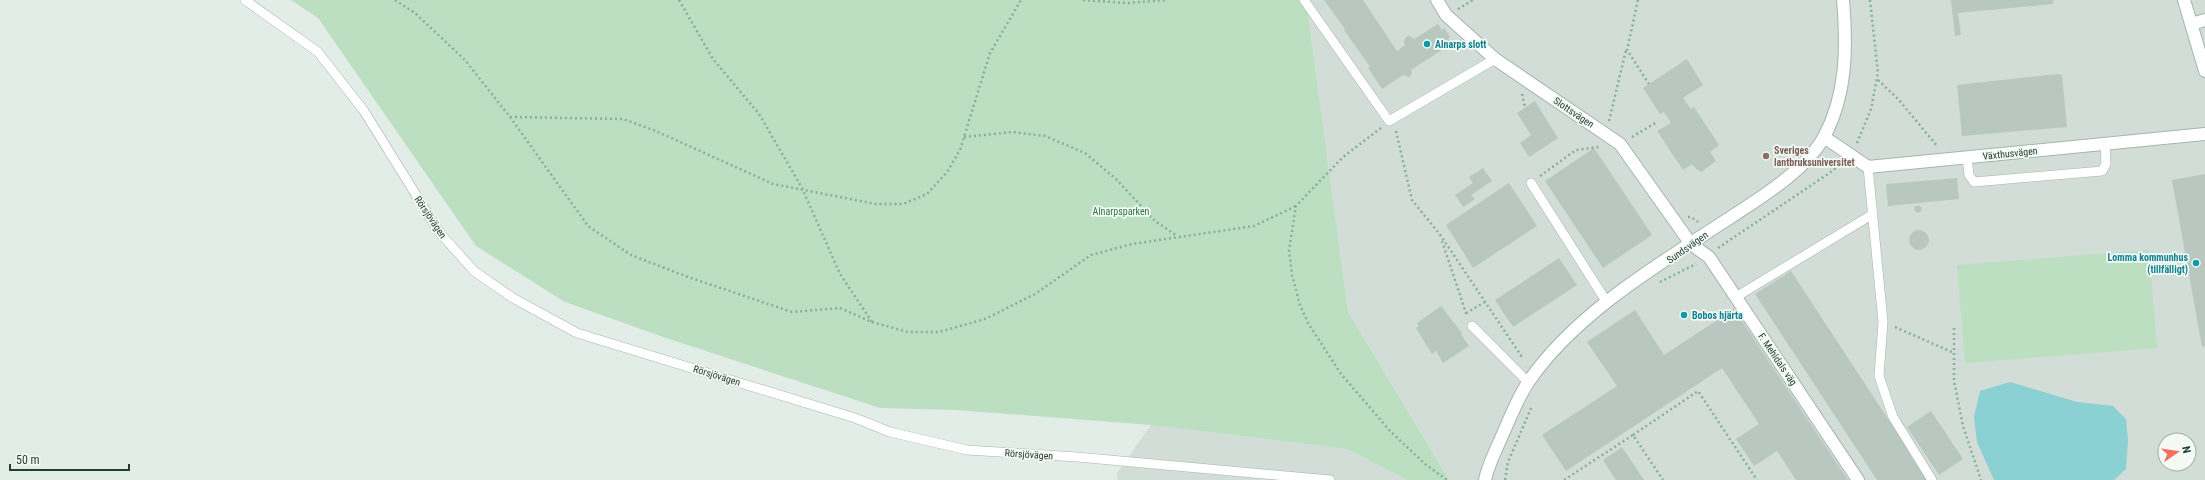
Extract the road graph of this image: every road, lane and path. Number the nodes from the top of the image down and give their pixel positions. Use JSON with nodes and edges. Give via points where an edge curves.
{"nodes":[{"id":1,"x":245,"y":0,"type":"edge"},
{"id":2,"x":396,"y":0,"type":"edge"},
{"id":3,"x":679,"y":0,"type":"edge"},
{"id":4,"x":1021,"y":0,"type":"edge"},
{"id":5,"x":1083,"y":0,"type":"edge"},
{"id":6,"x":1167,"y":0,"type":"edge"},
{"id":7,"x":1304,"y":0,"type":"edge"},
{"id":8,"x":1437,"y":0,"type":"edge"},
{"id":9,"x":1638,"y":0,"type":"edge"},
{"id":10,"x":1843,"y":0,"type":"edge"},
{"id":11,"x":2184,"y":0,"type":"edge"},
{"id":12,"x":2205,"y":20,"type":"edge"},
{"id":13,"x":2191,"y":24,"type":"junction"},
{"id":14,"x":1626,"y":50,"type":"junction"},
{"id":15,"x":1495,"y":59,"type":"junction"},
{"id":16,"x":2205,"y":70,"type":"edge"},
{"id":17,"x":1877,"y":79,"type":"dead end"},
{"id":18,"x":1649,"y":84,"type":"dead end"},
{"id":19,"x":510,"y":117,"type":"junction"},
{"id":20,"x":1392,"y":120,"type":"junction"},
{"id":21,"x":1657,"y":122,"type":"dead end"},
{"id":22,"x":2205,"y":134,"type":"edge"},
{"id":23,"x":1606,"y":135,"type":"junction"},
{"id":24,"x":964,"y":137,"type":"junction"},
{"id":25,"x":1824,"y":138,"type":"junction"},
{"id":26,"x":1620,"y":144,"type":"junction"},
{"id":27,"x":2105,"y":144,"type":"junction"},
{"id":28,"x":1967,"y":157,"type":"junction"},
{"id":29,"x":1946,"y":159,"type":"junction"},
{"id":30,"x":1868,"y":167,"type":"junction"},
{"id":31,"x":1531,"y":183,"type":"joint"},
{"id":32,"x":802,"y":188,"type":"junction"},
{"id":33,"x":1296,"y":206,"type":"junction"},
{"id":34,"x":1873,"y":214,"type":"junction"},
{"id":35,"x":1441,"y":236,"type":"junction"},
{"id":36,"x":1177,"y":237,"type":"junction"},
{"id":37,"x":1691,"y":244,"type":"junction"},
{"id":38,"x":1709,"y":257,"type":"junction"},
{"id":39,"x":1653,"y":285,"type":"dead end"},
{"id":40,"x":1736,"y":298,"type":"junction"},
{"id":41,"x":1606,"y":301,"type":"junction"},
{"id":42,"x":1485,"y":302,"type":"junction"},
{"id":43,"x":1466,"y":313,"type":"junction"},
{"id":44,"x":872,"y":322,"type":"junction"},
{"id":45,"x":1883,"y":322,"type":"junction"},
{"id":46,"x":1472,"y":326,"type":"joint"},
{"id":47,"x":1954,"y":328,"type":"dead end"},
{"id":48,"x":1954,"y":353,"type":"junction"},
{"id":49,"x":1531,"y":378,"type":"junction"},
{"id":50,"x":1536,"y":399,"type":"dead end"},
{"id":51,"x":1633,"y":434,"type":"junction"},
{"id":52,"x":1330,"y":480,"type":"edge"},
{"id":53,"x":1447,"y":480,"type":"edge"},
{"id":54,"x":1485,"y":480,"type":"edge"},
{"id":55,"x":1505,"y":480,"type":"edge"},
{"id":56,"x":1564,"y":480,"type":"edge"},
{"id":57,"x":1663,"y":480,"type":"edge"},
{"id":58,"x":1757,"y":480,"type":"edge"},
{"id":59,"x":1858,"y":480,"type":"edge"},
{"id":60,"x":1932,"y":480,"type":"edge"},
{"id":61,"x":1981,"y":480,"type":"edge"}],
"edges":[{"from":1,"to":52,"type":"lane","name":"Rörsjövägen","via":[[318,52],[364,111],[439,232],[474,271],[513,298],[578,333],[934,444],[967,450],[1077,457]]},
{"from":2,"to":19,"type":"path","via":[[415,13],[465,60]]},
{"from":3,"to":32,"type":"path","via":[[713,59],[758,114]]},
{"from":4,"to":24,"type":"path","via":[[990,53]]},
{"from":5,"to":6,"type":"path","via":[[1127,3]]},
{"from":7,"to":20,"type":"lane"},
{"from":8,"to":15,"type":"street","name":"Slottsvägen","via":[[1446,15]]},
{"from":9,"to":14,"type":"path"},
{"from":10,"to":25,"type":"street","name":"Sundsvägen","via":[[1845,68],[1835,110]]},
{"from":11,"to":13,"type":"street"},
{"from":12,"to":13,"type":"street"},
{"from":13,"to":16,"type":"street"},
{"from":14,"to":18,"type":"path"},
{"from":14,"to":23,"type":"path"},
{"from":15,"to":20,"type":"lane"},
{"from":15,"to":23,"type":"street","name":"Slottsvägen"},
{"from":17,"to":29,"type":"path","via":[[1930,136]]},
{"from":19,"to":32,"type":"path","via":[[623,119],[656,131],[774,184]]},
{"from":19,"to":44,"type":"path","via":[[588,226],[631,255],[792,312],[840,308]]},
{"from":20,"to":33,"type":"path","via":[[1342,157]]},
{"from":20,"to":35,"type":"path","via":[[1412,200]]},
{"from":21,"to":26,"type":"path"},
{"from":22,"to":27,"type":"street","name":"Växthusvägen"},
{"from":23,"to":26,"type":"street","name":"Slottsvägen"},
{"from":24,"to":32,"type":"path","via":[[960,150],[947,172],[927,194],[903,204],[876,204]]},
{"from":24,"to":36,"type":"path","via":[[1012,132],[1045,136],[1085,153],[1116,179],[1155,221]]},
{"from":25,"to":30,"type":"street"},
{"from":25,"to":37,"type":"street","name":"Sundsvägen","via":[[1778,184]]},
{"from":26,"to":31,"type":"path","via":[[1576,150]]},
{"from":26,"to":37,"type":"street","name":"Slottsvägen"},
{"from":27,"to":28,"type":"street","name":"Växthusvägen"},
{"from":27,"to":28,"type":"lane","via":[[2106,164],[2102,171],[1974,182],[1969,175]]},
{"from":28,"to":29,"type":"street","name":"Växthusvägen"},
{"from":29,"to":30,"type":"street","name":"Växthusvägen"},
{"from":30,"to":34,"type":"lane"},
{"from":31,"to":41,"type":"lane"},
{"from":32,"to":44,"type":"path","via":[[840,274]]},
{"from":33,"to":36,"type":"path","via":[[1254,226]]},
{"from":33,"to":53,"type":"path","via":[[1290,250],[1292,275],[1308,323],[1358,395],[1390,432]]},
{"from":34,"to":40,"type":"lane"},
{"from":34,"to":45,"type":"lane"},
{"from":35,"to":42,"type":"path"},
{"from":35,"to":43,"type":"path"},
{"from":36,"to":44,"type":"path","via":[[1132,244],[1091,255],[1035,294],[972,323],[939,332],[908,332]]},
{"from":37,"to":38,"type":"street","name":"F. Mehldals väg"},
{"from":37,"to":41,"type":"street","name":"Sundsvägen"},
{"from":38,"to":39,"type":"path"},
{"from":38,"to":40,"type":"street","name":"F. Mehldals väg"},
{"from":40,"to":59,"type":"street","name":"F. Mehldals väg"},
{"from":41,"to":49,"type":"street","name":"Sundsvägen","via":[[1561,343]]},
{"from":42,"to":43,"type":"path"},
{"from":42,"to":49,"type":"path"},
{"from":43,"to":46,"type":"path"},
{"from":45,"to":48,"type":"path"},
{"from":45,"to":60,"type":"lane","via":[[1879,376],[1893,417]]},
{"from":46,"to":49,"type":"lane"},
{"from":47,"to":48,"type":"path"},
{"from":48,"to":61,"type":"path","via":[[1954,381],[1963,426]]},
{"from":49,"to":54,"type":"street","name":"Sundsvägen","via":[[1506,428]]},
{"from":50,"to":55,"type":"path","via":[[1508,462]]},
{"from":51,"to":56,"type":"path"},
{"from":51,"to":57,"type":"path"},
{"from":51,"to":58,"type":"path","via":[[1698,391]]}]}
